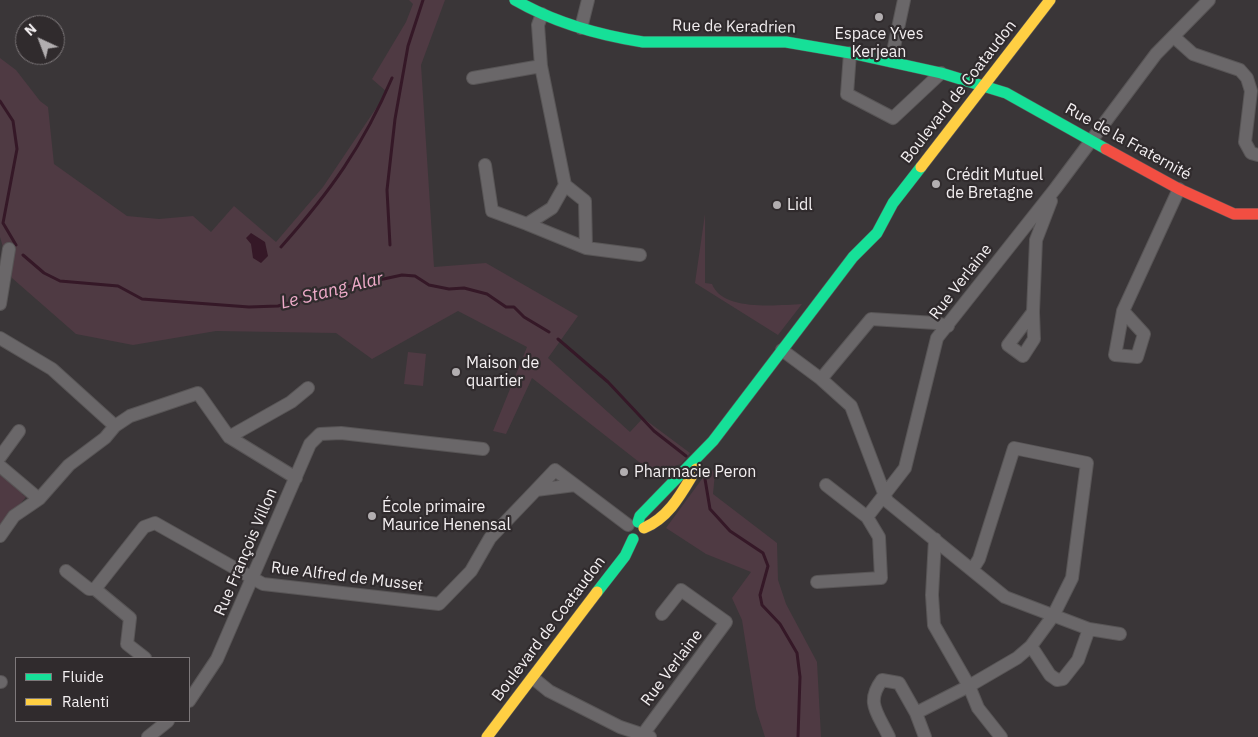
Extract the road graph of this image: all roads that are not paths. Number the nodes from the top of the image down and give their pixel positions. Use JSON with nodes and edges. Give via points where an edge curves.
{"nodes":[{"id":1,"x":515,"y":0,"type":"edge"},
{"id":2,"x":588,"y":0,"type":"edge"},
{"id":3,"x":904,"y":0,"type":"edge"},
{"id":4,"x":1050,"y":0,"type":"edge"},
{"id":5,"x":1209,"y":0,"type":"edge"},
{"id":6,"x":542,"y":14,"type":"junction"},
{"id":7,"x":581,"y":28,"type":"junction"},
{"id":8,"x":1174,"y":37,"type":"junction"},
{"id":9,"x":850,"y":53,"type":"junction"},
{"id":10,"x":891,"y":61,"type":"junction"},
{"id":11,"x":541,"y":66,"type":"junction"},
{"id":12,"x":941,"y":73,"type":"junction"},
{"id":13,"x":473,"y":78,"type":"dead end"},
{"id":14,"x":985,"y":86,"type":"junction"},
{"id":15,"x":1093,"y":140,"type":"junction"},
{"id":16,"x":1258,"y":155,"type":"edge"},
{"id":17,"x":486,"y":166,"type":"dead end"},
{"id":18,"x":565,"y":185,"type":"junction"},
{"id":19,"x":1055,"y":189,"type":"junction"},
{"id":20,"x":1178,"y":189,"type":"junction"},
{"id":21,"x":1258,"y":214,"type":"edge"},
{"id":22,"x":527,"y":224,"type":"junction"},
{"id":23,"x":1036,"y":240,"type":"junction"},
{"id":24,"x":1013,"y":242,"type":"junction"},
{"id":25,"x":9,"y":248,"type":"dead end"},
{"id":26,"x":586,"y":248,"type":"junction"},
{"id":27,"x":640,"y":255,"type":"dead end"},
{"id":28,"x":0,"y":304,"type":"edge"},
{"id":29,"x":1033,"y":312,"type":"dead end"},
{"id":30,"x":1124,"y":312,"type":"dead end"},
{"id":31,"x":948,"y":326,"type":"junction"},
{"id":32,"x":0,"y":338,"type":"edge"},
{"id":33,"x":782,"y":350,"type":"junction"},
{"id":34,"x":821,"y":379,"type":"junction"},
{"id":35,"x":308,"y":388,"type":"dead end"},
{"id":36,"x":115,"y":426,"type":"junction"},
{"id":37,"x":19,"y":431,"type":"dead end"},
{"id":38,"x":229,"y":437,"type":"junction"},
{"id":39,"x":483,"y":449,"type":"dead end"},
{"id":40,"x":0,"y":457,"type":"edge"},
{"id":41,"x":0,"y":466,"type":"edge"},
{"id":42,"x":296,"y":478,"type":"junction"},
{"id":43,"x":575,"y":485,"type":"junction"},
{"id":44,"x":826,"y":485,"type":"dead end"},
{"id":45,"x":536,"y":490,"type":"junction"},
{"id":46,"x":885,"y":492,"type":"junction"},
{"id":47,"x":39,"y":498,"type":"junction"},
{"id":48,"x":867,"y":517,"type":"junction"},
{"id":49,"x":637,"y":525,"type":"junction"},
{"id":50,"x":0,"y":536,"type":"edge"},
{"id":51,"x":935,"y":539,"type":"junction"},
{"id":52,"x":972,"y":570,"type":"junction"},
{"id":53,"x":66,"y":571,"type":"dead end"},
{"id":54,"x":253,"y":578,"type":"junction"},
{"id":55,"x":817,"y":582,"type":"dead end"},
{"id":56,"x":95,"y":589,"type":"junction"},
{"id":57,"x":662,"y":614,"type":"dead end"},
{"id":58,"x":1054,"y":616,"type":"junction"},
{"id":59,"x":1089,"y":629,"type":"junction"},
{"id":60,"x":1120,"y":634,"type":"dead end"},
{"id":61,"x":1030,"y":646,"type":"junction"},
{"id":62,"x":144,"y":657,"type":"edge"},
{"id":63,"x":533,"y":678,"type":"junction"},
{"id":64,"x":970,"y":686,"type":"junction"},
{"id":65,"x":190,"y":698,"type":"edge"},
{"id":66,"x":916,"y":713,"type":"junction"},
{"id":67,"x":167,"y":722,"type":"edge"},
{"id":68,"x":645,"y":736,"type":"edge"},
{"id":69,"x":148,"y":737,"type":"edge"},
{"id":70,"x":487,"y":737,"type":"edge"},
{"id":71,"x":889,"y":737,"type":"edge"},
{"id":72,"x":925,"y":737,"type":"edge"},
{"id":73,"x":1001,"y":737,"type":"edge"}],
"edges":[{"from":1,"to":6,"type":"main road","name":"Rue de Keradrien"},
{"from":2,"to":7,"type":"street"},
{"from":3,"to":10,"type":"street"},
{"from":4,"to":14,"type":"main road","name":"Boulevard de Coataudon"},
{"from":5,"to":8,"type":"street","name":"Rue Verlaine"},
{"from":6,"to":7,"type":"main road","name":"Rue de Keradrien"},
{"from":6,"to":11,"type":"street","via":[[538,24]]},
{"from":7,"to":9,"type":"main road","name":"Rue de Keradrien","via":[[643,42],[786,42]]},
{"from":8,"to":15,"type":"street","name":"Rue Verlaine","via":[[1156,54]]},
{"from":8,"to":16,"type":"street","via":[[1192,54],[1240,70],[1246,78],[1251,91],[1245,142],[1251,153]]},
{"from":9,"to":10,"type":"main road","name":"Rue de Keradrien"},
{"from":9,"to":12,"type":"street","via":[[848,94],[893,118]]},
{"from":10,"to":12,"type":"main road","name":"Rue de Keradrien"},
{"from":11,"to":13,"type":"street"},
{"from":11,"to":18,"type":"street"},
{"from":12,"to":14,"type":"main road","name":"Rue de Keradrien"},
{"from":14,"to":15,"type":"main road","name":"Rue de la Fraternité","via":[[1006,93]]},
{"from":14,"to":33,"type":"main road","name":"Boulevard de Coataudon","via":[[892,203],[888,218],[877,233],[853,257]]},
{"from":15,"to":19,"type":"street","name":"Rue Verlaine"},
{"from":15,"to":20,"type":"main road","name":"Rue de la Fraternité"},
{"from":17,"to":22,"type":"street","via":[[492,211]]},
{"from":18,"to":22,"type":"street","via":[[552,208]]},
{"from":18,"to":26,"type":"street","via":[[586,201]]},
{"from":19,"to":23,"type":"street"},
{"from":19,"to":24,"type":"street","name":"Rue Verlaine"},
{"from":20,"to":21,"type":"main road","name":"Rue de la Fraternité","via":[[1234,214]]},
{"from":20,"to":30,"type":"street"},
{"from":22,"to":26,"type":"street"},
{"from":23,"to":24,"type":"street"},
{"from":23,"to":29,"type":"street"},
{"from":24,"to":31,"type":"street","name":"Rue Verlaine"},
{"from":25,"to":28,"type":"street"},
{"from":26,"to":27,"type":"street"},
{"from":31,"to":34,"type":"street","via":[[936,322],[872,319]]},
{"from":31,"to":46,"type":"street","name":"Rue Verlaine","via":[[937,338],[904,468]]},
{"from":32,"to":36,"type":"street","via":[[52,369]]},
{"from":33,"to":34,"type":"street"},
{"from":33,"to":49,"type":"main road","name":"Boulevard de Coataudon","via":[[712,441],[682,494],[652,526]]},
{"from":34,"to":46,"type":"street","via":[[851,406]]},
{"from":35,"to":38,"type":"street","via":[[291,402]]},
{"from":36,"to":38,"type":"street","via":[[130,416],[198,393]]},
{"from":36,"to":47,"type":"street","via":[[105,438],[69,465]]},
{"from":37,"to":40,"type":"street"},
{"from":38,"to":42,"type":"street"},
{"from":39,"to":42,"type":"street","name":"Rue François Villon","via":[[341,433],[320,434],[310,444]]},
{"from":41,"to":47,"type":"street"},
{"from":42,"to":54,"type":"street","name":"Rue François Villon"},
{"from":43,"to":45,"type":"street"},
{"from":43,"to":45,"type":"street","name":"Rue Alfred de Musset","via":[[555,470]]},
{"from":43,"to":49,"type":"street","name":"Rue Alfred de Musset"},
{"from":44,"to":48,"type":"street"},
{"from":45,"to":54,"type":"street","name":"Rue Alfred de Musset","via":[[490,538],[470,571],[439,604],[263,584]]},
{"from":46,"to":48,"type":"street","name":"Rue Verlaine"},
{"from":46,"to":51,"type":"street","via":[[887,501]]},
{"from":47,"to":50,"type":"street","via":[[14,516]]},
{"from":48,"to":55,"type":"street","via":[[879,537],[881,578]]},
{"from":49,"to":63,"type":"main road","name":"Boulevard de Coataudon","via":[[641,537],[633,539],[626,556]]},
{"from":51,"to":52,"type":"street"},
{"from":51,"to":64,"type":"street","via":[[934,625]]},
{"from":52,"to":58,"type":"street","via":[[1005,597]]},
{"from":52,"to":58,"type":"street","via":[[979,558],[1014,448],[1088,462],[1072,578]]},
{"from":53,"to":56,"type":"street","via":[[89,589]]},
{"from":54,"to":56,"type":"street","via":[[155,523],[144,527]]},
{"from":54,"to":65,"type":"street","name":"Rue François Villon","via":[[217,659]]},
{"from":56,"to":62,"type":"street","via":[[130,618],[128,644]]},
{"from":57,"to":68,"type":"street","name":"Rue Verlaine","via":[[681,590],[726,622]]},
{"from":58,"to":59,"type":"street"},
{"from":58,"to":61,"type":"street"},
{"from":59,"to":60,"type":"street"},
{"from":59,"to":61,"type":"street","via":[[1078,660],[1063,679],[1057,680],[1050,675]]},
{"from":61,"to":64,"type":"street","via":[[1002,668]]},
{"from":63,"to":68,"type":"street","via":[[549,691]]},
{"from":63,"to":70,"type":"main road","name":"Boulevard de Coataudon"},
{"from":64,"to":66,"type":"street"},
{"from":64,"to":73,"type":"street","via":[[978,708]]},
{"from":66,"to":71,"type":"street","via":[[899,683],[882,680],[873,692],[872,701]]},
{"from":66,"to":72,"type":"street"},
{"from":67,"to":69,"type":"street"}]}
